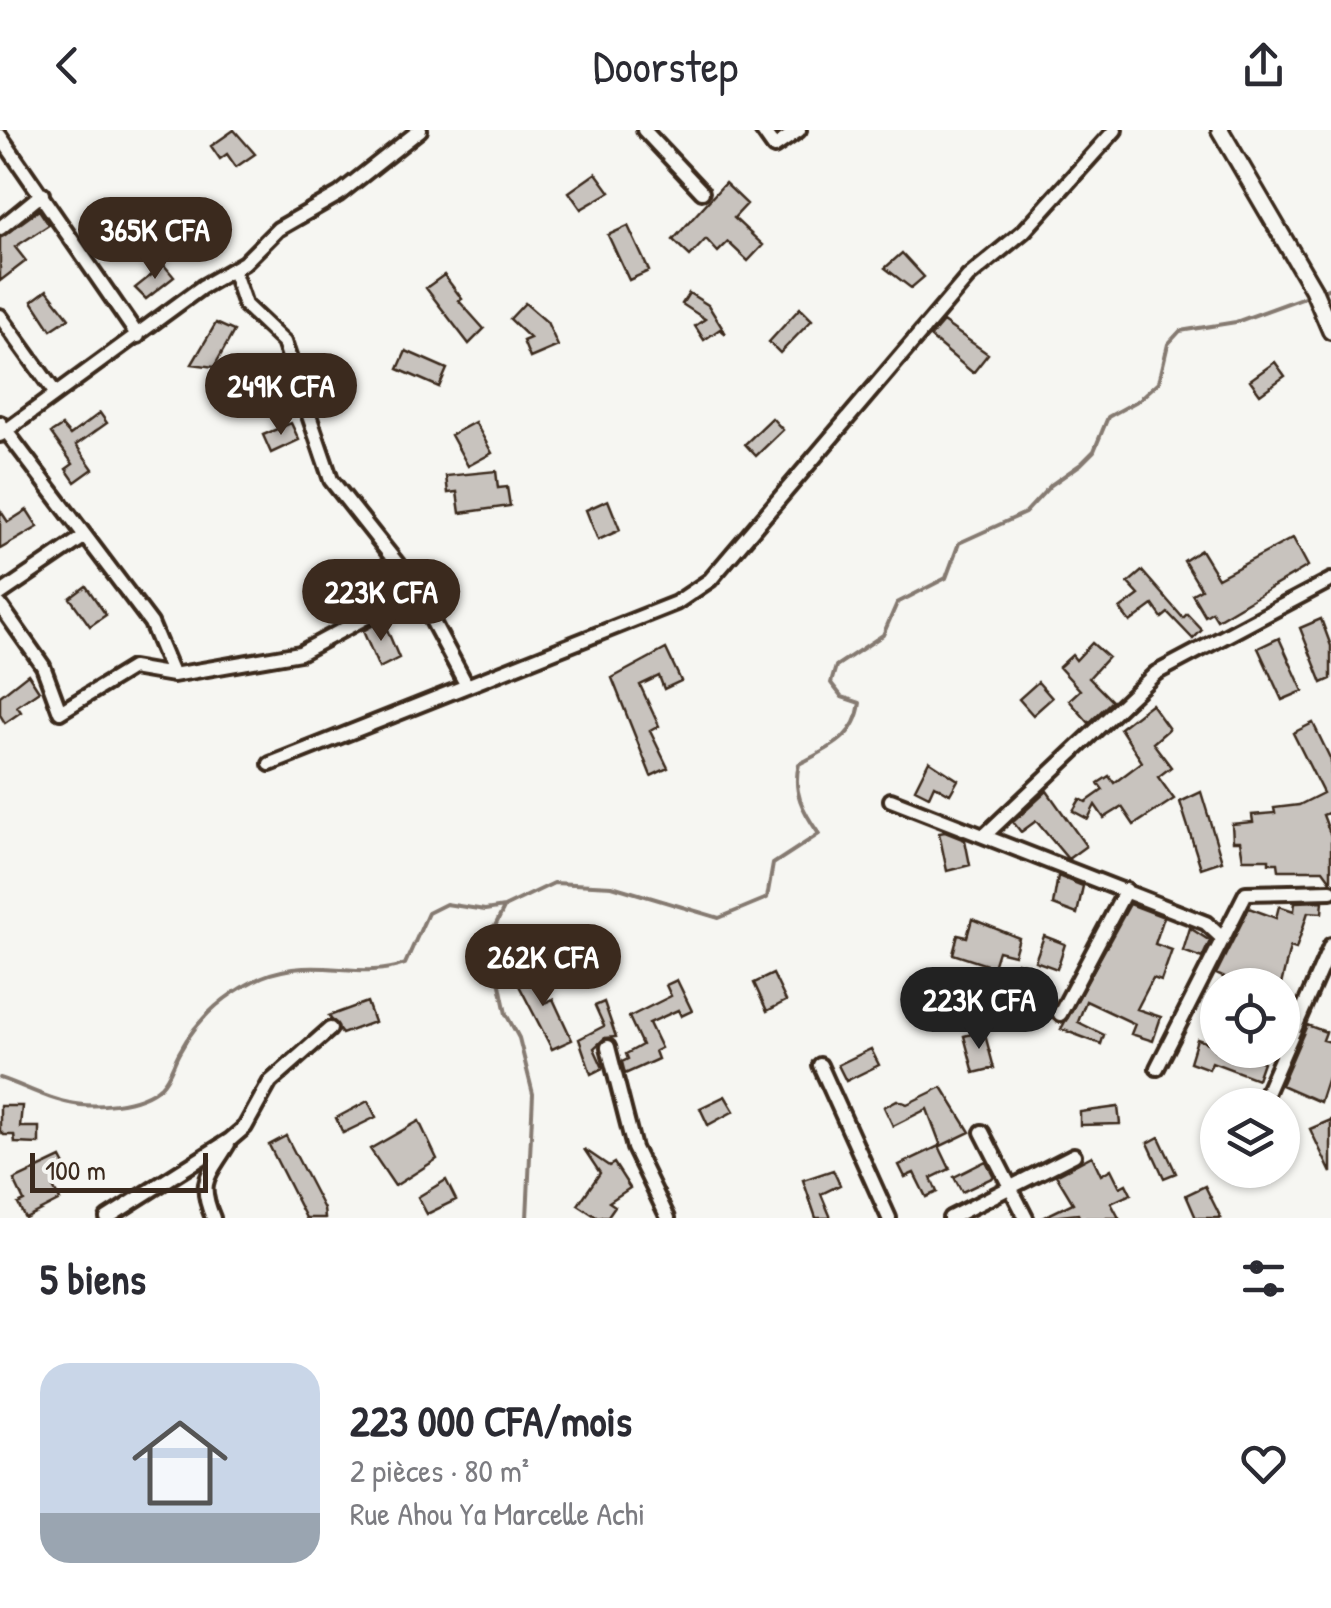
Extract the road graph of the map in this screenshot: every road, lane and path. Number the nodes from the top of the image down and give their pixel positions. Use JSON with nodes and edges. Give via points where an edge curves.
{"nodes":[{"id":1,"x":420,"y":130,"type":"edge"},
{"id":2,"x":644,"y":130,"type":"edge"},
{"id":3,"x":762,"y":130,"type":"edge"},
{"id":4,"x":800,"y":130,"type":"edge"},
{"id":5,"x":1115,"y":130,"type":"edge"},
{"id":6,"x":1220,"y":130,"type":"edge"},
{"id":7,"x":0,"y":136,"type":"edge"},
{"id":8,"x":702,"y":192,"type":"dead end"},
{"id":9,"x":42,"y":194,"type":"junction"},
{"id":10,"x":0,"y":228,"type":"edge"},
{"id":11,"x":233,"y":270,"type":"junction"},
{"id":12,"x":0,"y":316,"type":"edge"},
{"id":13,"x":1331,"y":330,"type":"edge"},
{"id":14,"x":138,"y":336,"type":"junction"},
{"id":15,"x":56,"y":394,"type":"junction"},
{"id":16,"x":2,"y":429,"type":"edge"},
{"id":17,"x":85,"y":536,"type":"junction"},
{"id":18,"x":1331,"y":580,"type":"edge"},
{"id":19,"x":0,"y":594,"type":"edge"},
{"id":20,"x":419,"y":596,"type":"junction"},
{"id":21,"x":0,"y":605,"type":"edge"},
{"id":22,"x":172,"y":675,"type":"junction"},
{"id":23,"x":468,"y":686,"type":"junction"},
{"id":24,"x":270,"y":764,"type":"dead end"},
{"id":25,"x":892,"y":800,"type":"dead end"},
{"id":26,"x":984,"y":836,"type":"junction"},
{"id":27,"x":1126,"y":890,"type":"junction"},
{"id":28,"x":1331,"y":891,"type":"edge"},
{"id":29,"x":1221,"y":937,"type":"junction"},
{"id":30,"x":1331,"y":946,"type":"edge"},
{"id":31,"x":1060,"y":1014,"type":"dead end"},
{"id":32,"x":330,"y":1029,"type":"dead end"},
{"id":33,"x":608,"y":1047,"type":"dead end"},
{"id":34,"x":820,"y":1065,"type":"dead end"},
{"id":35,"x":1157,"y":1068,"type":"dead end"},
{"id":36,"x":1268,"y":1088,"type":"edge"},
{"id":37,"x":982,"y":1132,"type":"dead end"},
{"id":38,"x":230,"y":1140,"type":"junction"},
{"id":39,"x":1074,"y":1155,"type":"dead end"},
{"id":40,"x":1011,"y":1188,"type":"junction"},
{"id":41,"x":107,"y":1218,"type":"edge"},
{"id":42,"x":213,"y":1218,"type":"edge"},
{"id":43,"x":668,"y":1218,"type":"edge"},
{"id":44,"x":889,"y":1218,"type":"edge"},
{"id":45,"x":950,"y":1218,"type":"edge"},
{"id":46,"x":1026,"y":1218,"type":"edge"}],
"edges":[{"from":1,"to":11,"type":"street","via":[[338,194],[278,229]]},
{"from":2,"to":8,"type":"street"},
{"from":3,"to":4,"type":"street","via":[[774,146]]},
{"from":5,"to":23,"type":"street","via":[[1024,231],[968,277],[710,580],[676,603]]},
{"from":6,"to":13,"type":"street"},
{"from":7,"to":9,"type":"street"},
{"from":9,"to":10,"type":"street"},
{"from":9,"to":14,"type":"street"},
{"from":11,"to":14,"type":"street"},
{"from":11,"to":20,"type":"street","via":[[245,305],[284,342],[331,480]]},
{"from":12,"to":15,"type":"street"},
{"from":14,"to":15,"type":"street"},
{"from":15,"to":16,"type":"street"},
{"from":16,"to":17,"type":"street"},
{"from":17,"to":19,"type":"street"},
{"from":17,"to":22,"type":"street","via":[[151,624]]},
{"from":18,"to":26,"type":"street","via":[[1156,674]]},
{"from":20,"to":22,"type":"street","via":[[300,653]]},
{"from":20,"to":23,"type":"street"},
{"from":21,"to":22,"type":"street","via":[[43,666],[60,712],[132,668]]},
{"from":23,"to":24,"type":"street"},
{"from":25,"to":26,"type":"street"},
{"from":26,"to":27,"type":"street"},
{"from":27,"to":29,"type":"street","via":[[1206,922]]},
{"from":27,"to":31,"type":"street"},
{"from":28,"to":29,"type":"street","via":[[1246,893]]},
{"from":29,"to":35,"type":"street"},
{"from":30,"to":36,"type":"street"},
{"from":32,"to":38,"type":"street","via":[[270,1082]]},
{"from":33,"to":43,"type":"street","via":[[634,1148]]},
{"from":34,"to":44,"type":"street"},
{"from":37,"to":40,"type":"street"},
{"from":38,"to":41,"type":"street"},
{"from":38,"to":42,"type":"street","via":[[205,1179]]},
{"from":39,"to":40,"type":"street"},
{"from":40,"to":45,"type":"street"},
{"from":40,"to":46,"type":"street"}]}
